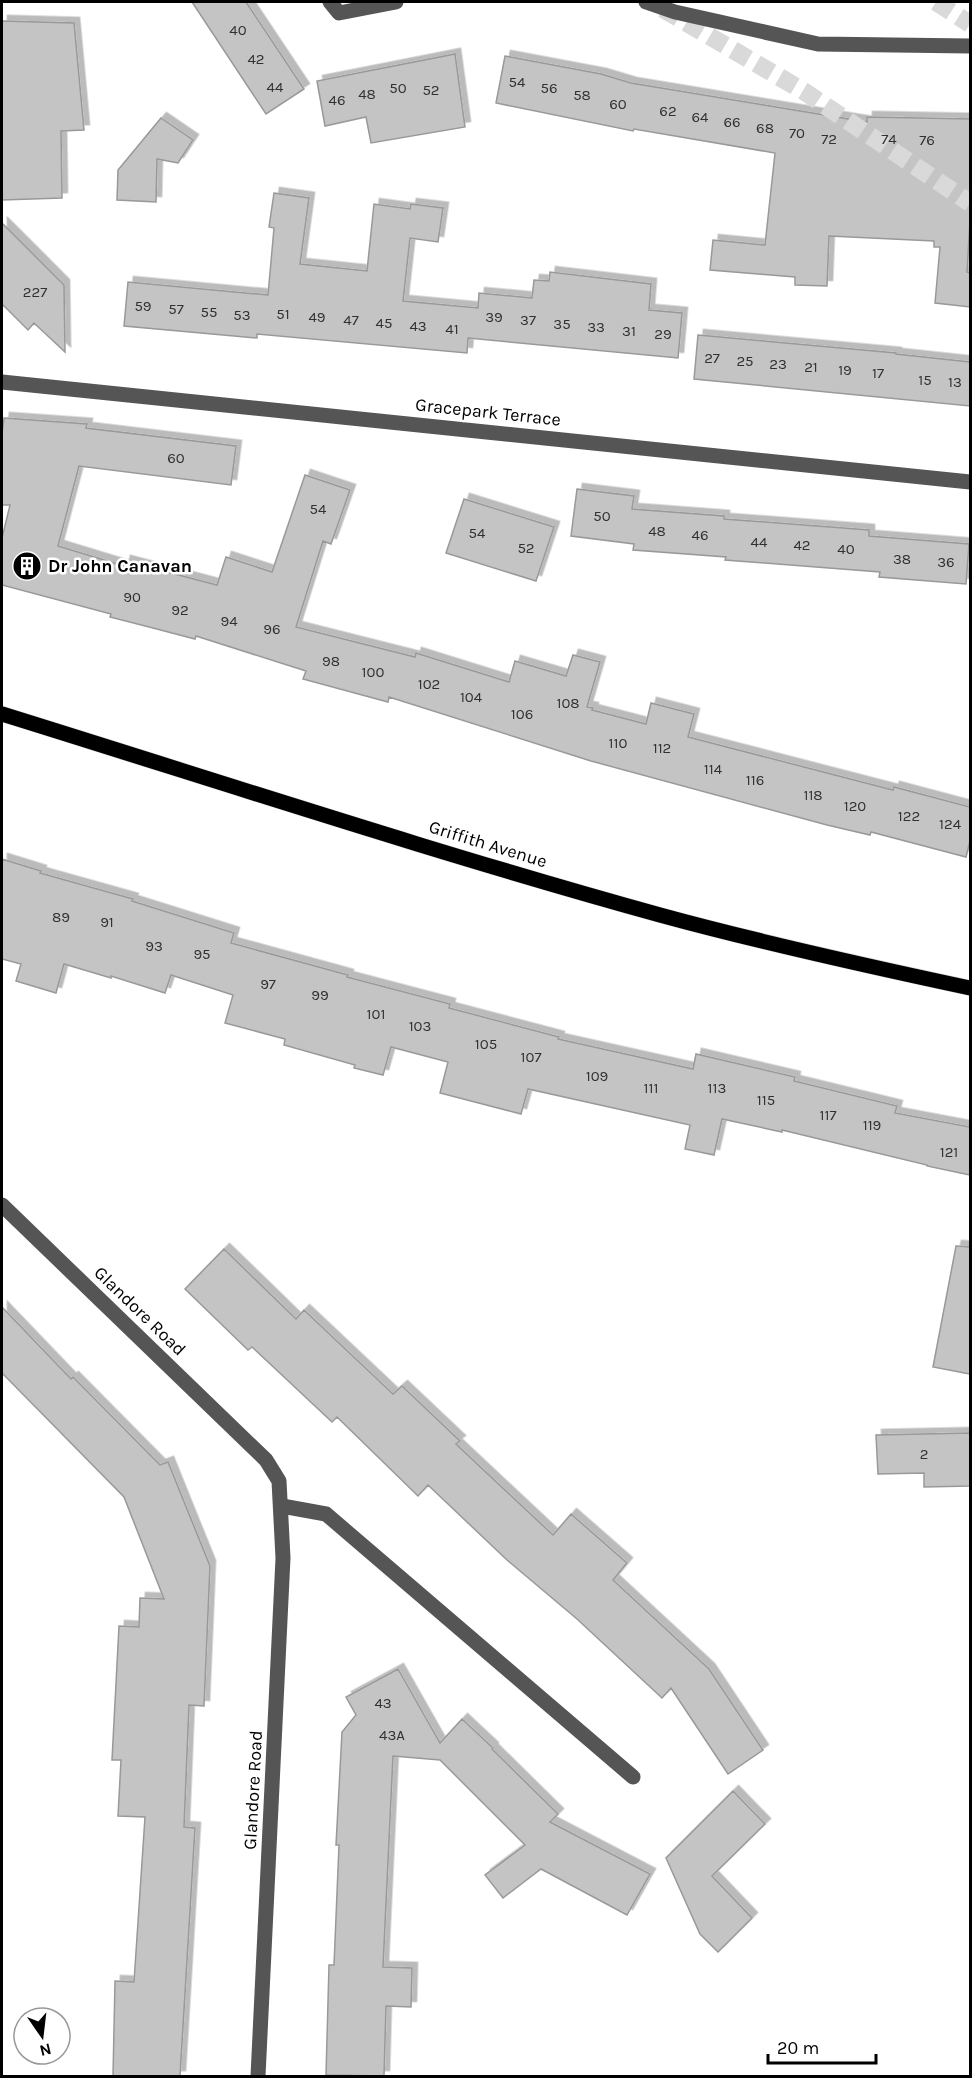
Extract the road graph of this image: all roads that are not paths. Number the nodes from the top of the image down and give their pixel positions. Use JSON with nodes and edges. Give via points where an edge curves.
{"nodes":[{"id":1,"x":330,"y":2,"type":"edge"},
{"id":2,"x":396,"y":2,"type":"edge"},
{"id":3,"x":645,"y":2,"type":"edge"},
{"id":4,"x":970,"y":46,"type":"edge"},
{"id":5,"x":2,"y":382,"type":"edge"},
{"id":6,"x":970,"y":482,"type":"edge"},
{"id":7,"x":2,"y":714,"type":"edge"},
{"id":8,"x":970,"y":988,"type":"edge"},
{"id":9,"x":2,"y":1205,"type":"edge"},
{"id":10,"x":282,"y":1506,"type":"junction"},
{"id":11,"x":633,"y":1777,"type":"dead end"},
{"id":12,"x":258,"y":2076,"type":"edge"}],
"edges":[{"from":1,"to":2,"type":"street","via":[[339,13]]},
{"from":3,"to":4,"type":"street","via":[[819,45]]},
{"from":5,"to":6,"type":"street","name":"Gracepark Terrace"},
{"from":7,"to":8,"type":"main road","name":"Griffith Avenue","via":[[483,864],[651,912]]},
{"from":9,"to":10,"type":"street","name":"Glandore Road","via":[[266,1460],[279,1481]]},
{"from":10,"to":11,"type":"street","via":[[326,1514]]},
{"from":10,"to":12,"type":"street","name":"Glandore Road","via":[[284,1558]]}]}
